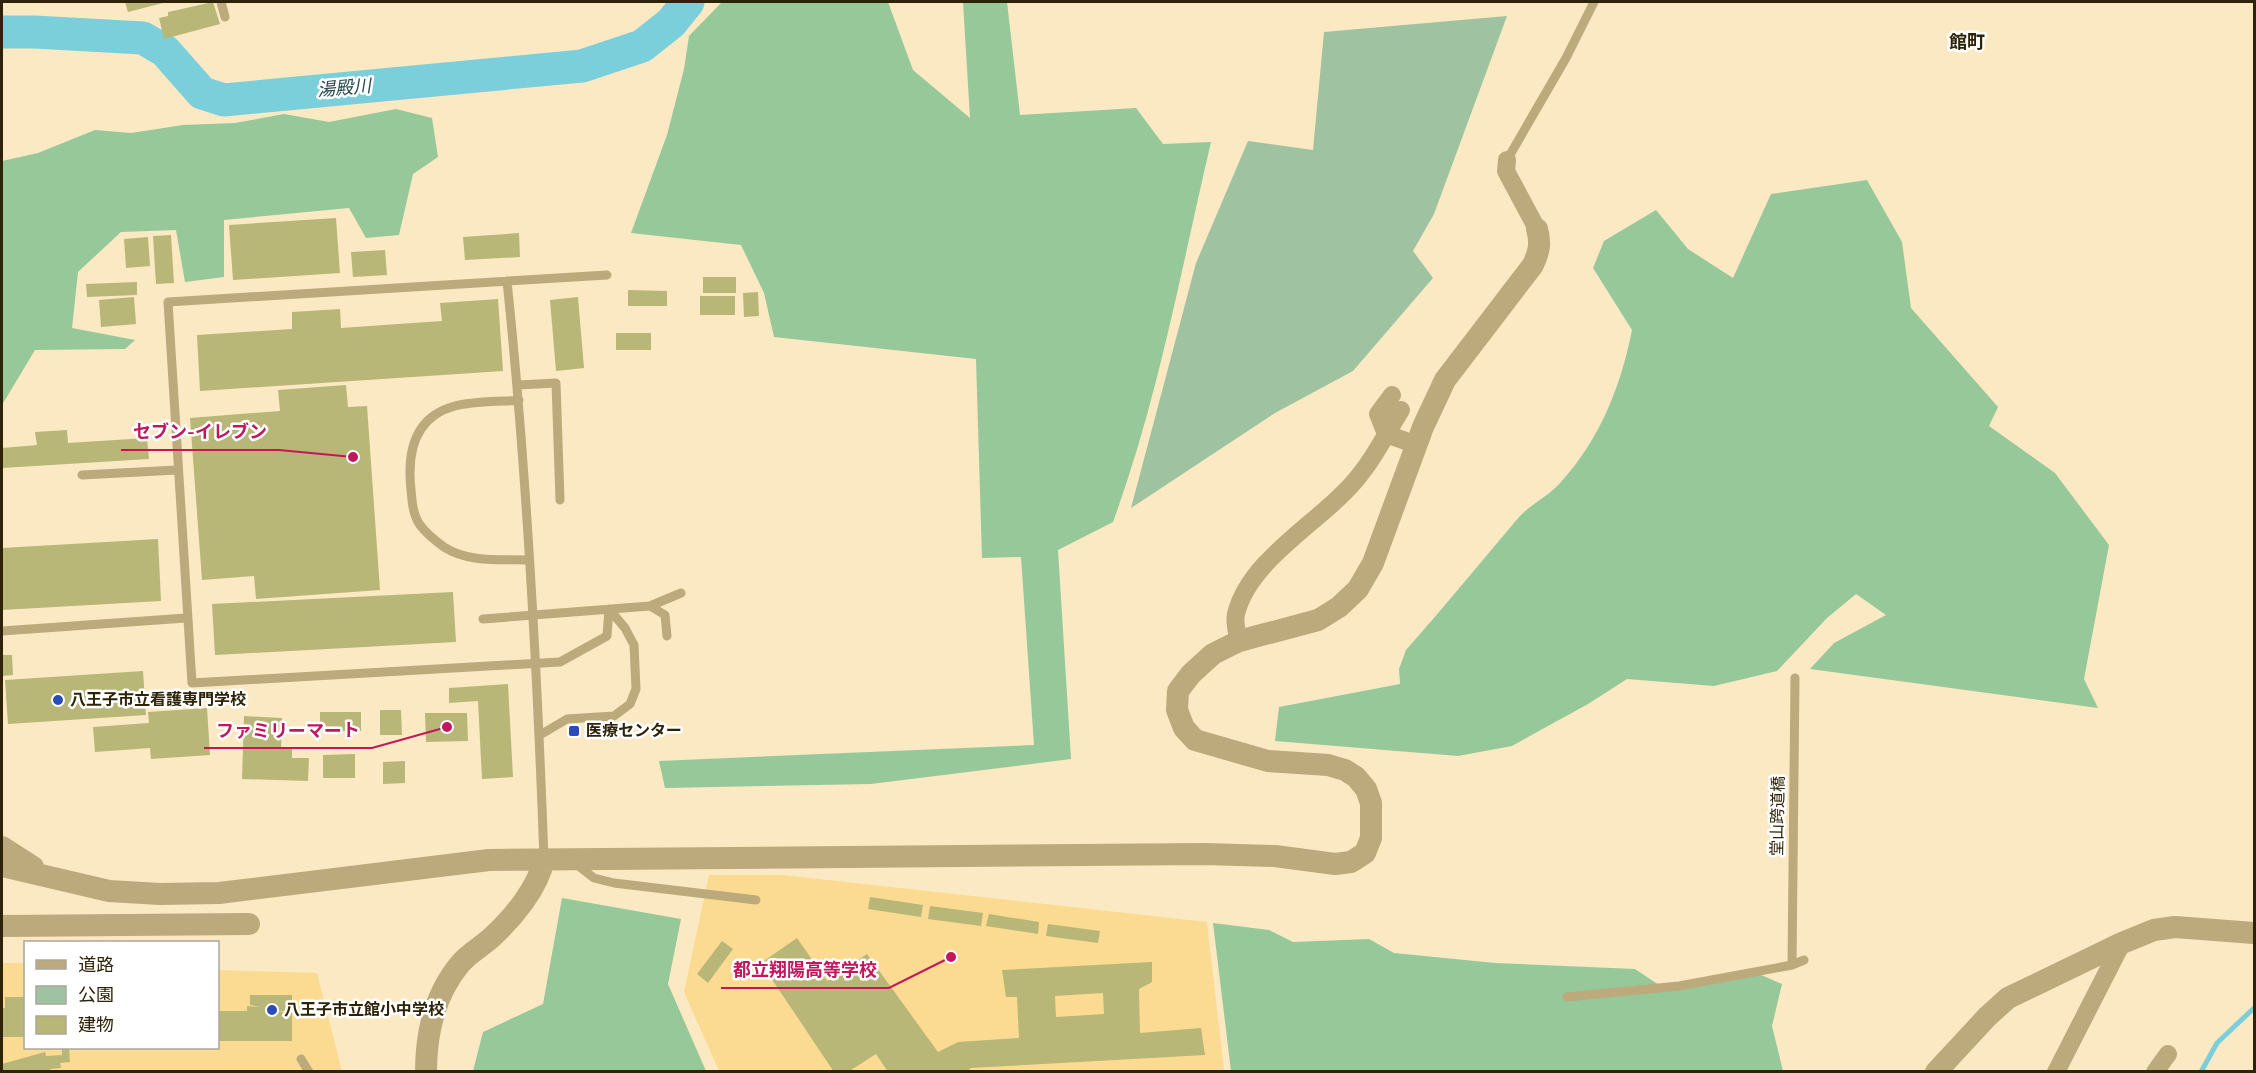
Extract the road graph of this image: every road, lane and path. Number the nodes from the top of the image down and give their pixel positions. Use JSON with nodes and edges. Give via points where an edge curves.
{"nodes":[{"id":1,"x":221,"y":2,"type":"edge"},
{"id":2,"x":1594,"y":2,"type":"edge"},
{"id":3,"x":225,"y":17,"type":"dead end"},
{"id":4,"x":1507,"y":160,"type":"joint"},
{"id":5,"x":1537,"y":229,"type":"joint"},
{"id":6,"x":607,"y":275,"type":"dead end"},
{"id":7,"x":507,"y":281,"type":"junction"},
{"id":8,"x":518,"y":386,"type":"junction"},
{"id":9,"x":519,"y":400,"type":"junction"},
{"id":10,"x":1396,"y":403,"type":"dead end"},
{"id":11,"x":1386,"y":434,"type":"junction"},
{"id":12,"x":1417,"y":445,"type":"junction"},
{"id":13,"x":177,"y":470,"type":"junction"},
{"id":14,"x":82,"y":475,"type":"dead end"},
{"id":15,"x":560,"y":500,"type":"dead end"},
{"id":16,"x":530,"y":560,"type":"junction"},
{"id":17,"x":681,"y":593,"type":"dead end"},
{"id":18,"x":650,"y":606,"type":"junction"},
{"id":19,"x":609,"y":609,"type":"junction"},
{"id":20,"x":533,"y":615,"type":"junction"},
{"id":21,"x":186,"y":618,"type":"junction"},
{"id":22,"x":483,"y":619,"type":"dead end"},
{"id":23,"x":2,"y":631,"type":"edge"},
{"id":24,"x":666,"y":636,"type":"dead end"},
{"id":25,"x":1239,"y":641,"type":"junction"},
{"id":26,"x":536,"y":664,"type":"junction"},
{"id":27,"x":1795,"y":678,"type":"dead end"},
{"id":28,"x":540,"y":735,"type":"junction"},
{"id":29,"x":2,"y":847,"type":"edge"},
{"id":30,"x":544,"y":859,"type":"junction"},
{"id":31,"x":571,"y":859,"type":"junction"},
{"id":32,"x":2,"y":866,"type":"edge"},
{"id":33,"x":52,"y":880,"type":"junction"},
{"id":34,"x":756,"y":900,"type":"dead end"},
{"id":35,"x":249,"y":924,"type":"dead end"},
{"id":36,"x":2,"y":926,"type":"edge"},
{"id":37,"x":2254,"y":933,"type":"edge"},
{"id":38,"x":2122,"y":944,"type":"junction"},
{"id":39,"x":1804,"y":960,"type":"dead end"},
{"id":40,"x":1792,"y":965,"type":"junction"},
{"id":41,"x":1567,"y":997,"type":"dead end"},
{"id":42,"x":2168,"y":1054,"type":"dead end"},
{"id":43,"x":301,"y":1059,"type":"dead end"},
{"id":44,"x":309,"y":1071,"type":"edge"},
{"id":45,"x":426,"y":1071,"type":"edge"},
{"id":46,"x":1936,"y":1071,"type":"edge"},
{"id":47,"x":2056,"y":1071,"type":"edge"},
{"id":48,"x":2155,"y":1071,"type":"edge"}],
"edges":[{"from":1,"to":3,"type":"lane"},
{"from":2,"to":4,"type":"lane"},
{"from":4,"to":5,"type":"street","via":[[1506,171]]},
{"from":5,"to":12,"type":"street","via":[[1539,247],[1533,265],[1445,380]]},
{"from":6,"to":7,"type":"lane"},
{"from":7,"to":8,"type":"lane"},
{"from":7,"to":13,"type":"lane","via":[[168,302]]},
{"from":8,"to":9,"type":"lane"},
{"from":8,"to":15,"type":"lane","via":[[556,383]]},
{"from":9,"to":16,"type":"lane"},
{"from":9,"to":16,"type":"lane","via":[[454,406],[432,418],[411,446],[408,469],[413,510],[420,526],[446,548],[472,558]]},
{"from":10,"to":11,"type":"street"},
{"from":11,"to":12,"type":"street"},
{"from":11,"to":25,"type":"street","via":[[1362,473],[1251,582],[1236,614]]},
{"from":12,"to":25,"type":"street","via":[[1373,563],[1358,589],[1318,620]]},
{"from":13,"to":14,"type":"lane"},
{"from":13,"to":21,"type":"lane"},
{"from":16,"to":20,"type":"lane"},
{"from":17,"to":18,"type":"lane"},
{"from":18,"to":19,"type":"lane"},
{"from":18,"to":24,"type":"lane","via":[[665,615]]},
{"from":19,"to":20,"type":"lane"},
{"from":19,"to":26,"type":"lane","via":[[607,636],[560,662]]},
{"from":19,"to":28,"type":"lane","via":[[634,645],[636,689],[630,704],[614,716],[567,719]]},
{"from":20,"to":22,"type":"lane"},
{"from":20,"to":26,"type":"lane"},
{"from":21,"to":23,"type":"lane"},
{"from":21,"to":26,"type":"lane","via":[[192,683]]},
{"from":25,"to":31,"type":"street","via":[[1213,654],[1178,691],[1177,710],[1184,728],[1195,740],[1209,746],[1268,761],[1329,765],[1356,777],[1366,789],[1372,824],[1365,853],[1351,862],[1205,854]]},
{"from":26,"to":28,"type":"lane"},
{"from":27,"to":40,"type":"lane","name":"堂山跨道橋"},
{"from":28,"to":30,"type":"lane"},
{"from":29,"to":33,"type":"street"},
{"from":30,"to":31,"type":"street"},
{"from":30,"to":33,"type":"street","via":[[489,860],[219,893],[109,891]]},
{"from":30,"to":45,"type":"street","via":[[532,890],[493,936],[460,964],[441,993],[430,1025]]},
{"from":31,"to":34,"type":"lane","via":[[594,878],[614,883]]},
{"from":32,"to":33,"type":"street"},
{"from":35,"to":36,"type":"street"},
{"from":37,"to":38,"type":"street","via":[[2175,927],[2154,930]]},
{"from":38,"to":46,"type":"street","via":[[2008,998]]},
{"from":38,"to":47,"type":"street"},
{"from":39,"to":40,"type":"lane"},
{"from":40,"to":41,"type":"lane","via":[[1679,986]]},
{"from":42,"to":48,"type":"street"},
{"from":43,"to":44,"type":"lane"}]}
